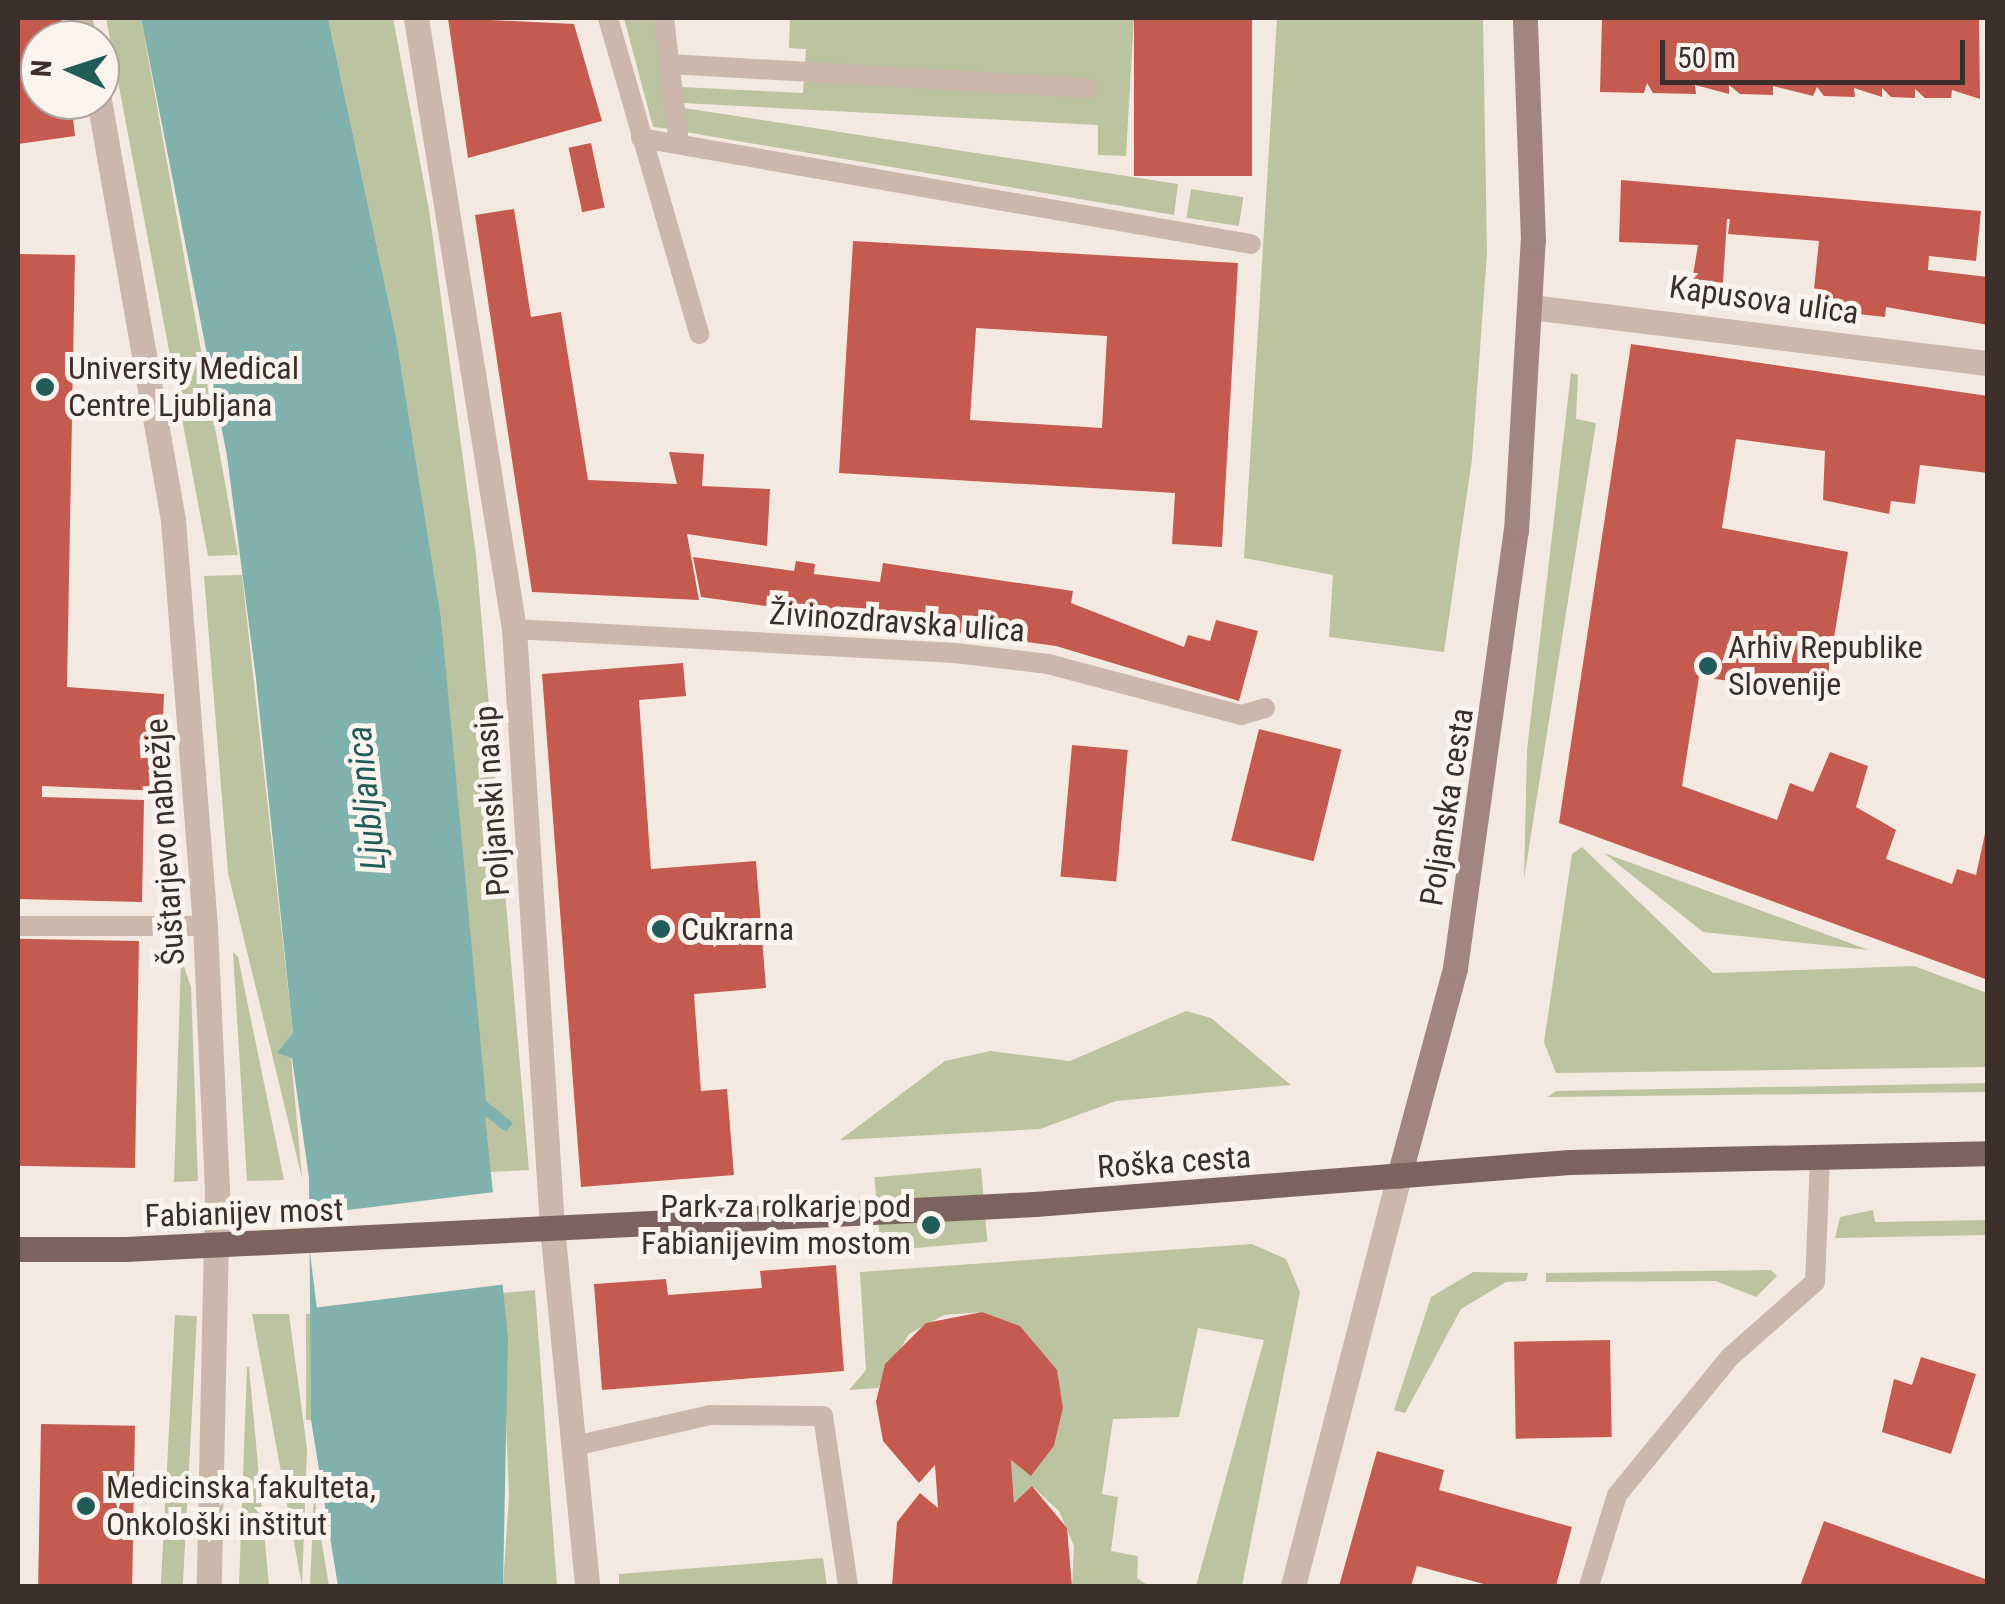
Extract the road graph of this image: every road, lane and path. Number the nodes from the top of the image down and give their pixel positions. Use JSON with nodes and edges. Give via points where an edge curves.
{"nodes":[{"id":1,"x":416,"y":18,"type":"edge"},
{"id":2,"x":608,"y":18,"type":"edge"},
{"id":3,"x":664,"y":18,"type":"edge"},
{"id":4,"x":1525,"y":18,"type":"edge"},
{"id":5,"x":670,"y":64,"type":"junction"},
{"id":6,"x":1088,"y":88,"type":"dead end"},
{"id":7,"x":104,"y":120,"type":"edge"},
{"id":8,"x":641,"y":138,"type":"junction"},
{"id":9,"x":679,"y":143,"type":"junction"},
{"id":10,"x":1251,"y":244,"type":"dead end"},
{"id":11,"x":1531,"y":306,"type":"junction"},
{"id":12,"x":699,"y":334,"type":"dead end"},
{"id":13,"x":1988,"y":363,"type":"edge"},
{"id":14,"x":514,"y":629,"type":"junction"},
{"id":15,"x":1265,"y":708,"type":"dead end"},
{"id":16,"x":18,"y":926,"type":"edge"},
{"id":17,"x":205,"y":926,"type":"junction"},
{"id":18,"x":1988,"y":1152,"type":"edge"},
{"id":19,"x":1820,"y":1156,"type":"junction"},
{"id":20,"x":1398,"y":1176,"type":"junction"},
{"id":21,"x":365,"y":1241,"type":"joint"},
{"id":22,"x":18,"y":1249,"type":"edge"},
{"id":23,"x":574,"y":1446,"type":"junction"},
{"id":24,"x":209,"y":1586,"type":"edge"},
{"id":25,"x":586,"y":1586,"type":"edge"},
{"id":26,"x":848,"y":1586,"type":"edge"},
{"id":27,"x":1293,"y":1586,"type":"edge"},
{"id":28,"x":1589,"y":1586,"type":"edge"}],
"edges":[{"from":1,"to":14,"type":"street","name":"Poljanski nasip"},
{"from":2,"to":8,"type":"lane"},
{"from":3,"to":5,"type":"lane"},
{"from":4,"to":11,"type":"main road","name":"Poljanska cesta"},
{"from":5,"to":6,"type":"lane"},
{"from":5,"to":9,"type":"lane"},
{"from":7,"to":17,"type":"street","name":"Šuštarjevo nabrežje","via":[[157,396]]},
{"from":8,"to":9,"type":"lane"},
{"from":8,"to":12,"type":"lane"},
{"from":9,"to":10,"type":"lane"},
{"from":11,"to":13,"type":"street","name":"Kapusova ulica"},
{"from":11,"to":20,"type":"main road","name":"Poljanska cesta","via":[[1492,742],[1455,968]]},
{"from":14,"to":15,"type":"lane","name":"Živinozdravska ulica","via":[[954,652],[1048,664],[1241,715]]},
{"from":14,"to":23,"type":"street","name":"Poljanski nasip","via":[[552,1226]]},
{"from":16,"to":17,"type":"lane"},
{"from":17,"to":24,"type":"street","name":"Šuštarjevo nabrežje","via":[[217,1189]]},
{"from":18,"to":19,"type":"main road","name":"Roška cesta"},
{"from":19,"to":20,"type":"main road","name":"Roška cesta"},
{"from":19,"to":28,"type":"lane","via":[[1815,1282],[1730,1357],[1617,1494]]},
{"from":20,"to":21,"type":"main road","name":"Roška cesta","bridge":true,"via":[[1035,1204]]},
{"from":20,"to":27,"type":"street","name":"Poljanska cesta"},
{"from":21,"to":22,"type":"main road","name":"Fabianijev most","bridge":true},
{"from":23,"to":25,"type":"street","name":"Poljanski nasip"},
{"from":23,"to":26,"type":"lane","via":[[711,1414],[823,1416]]}]}
